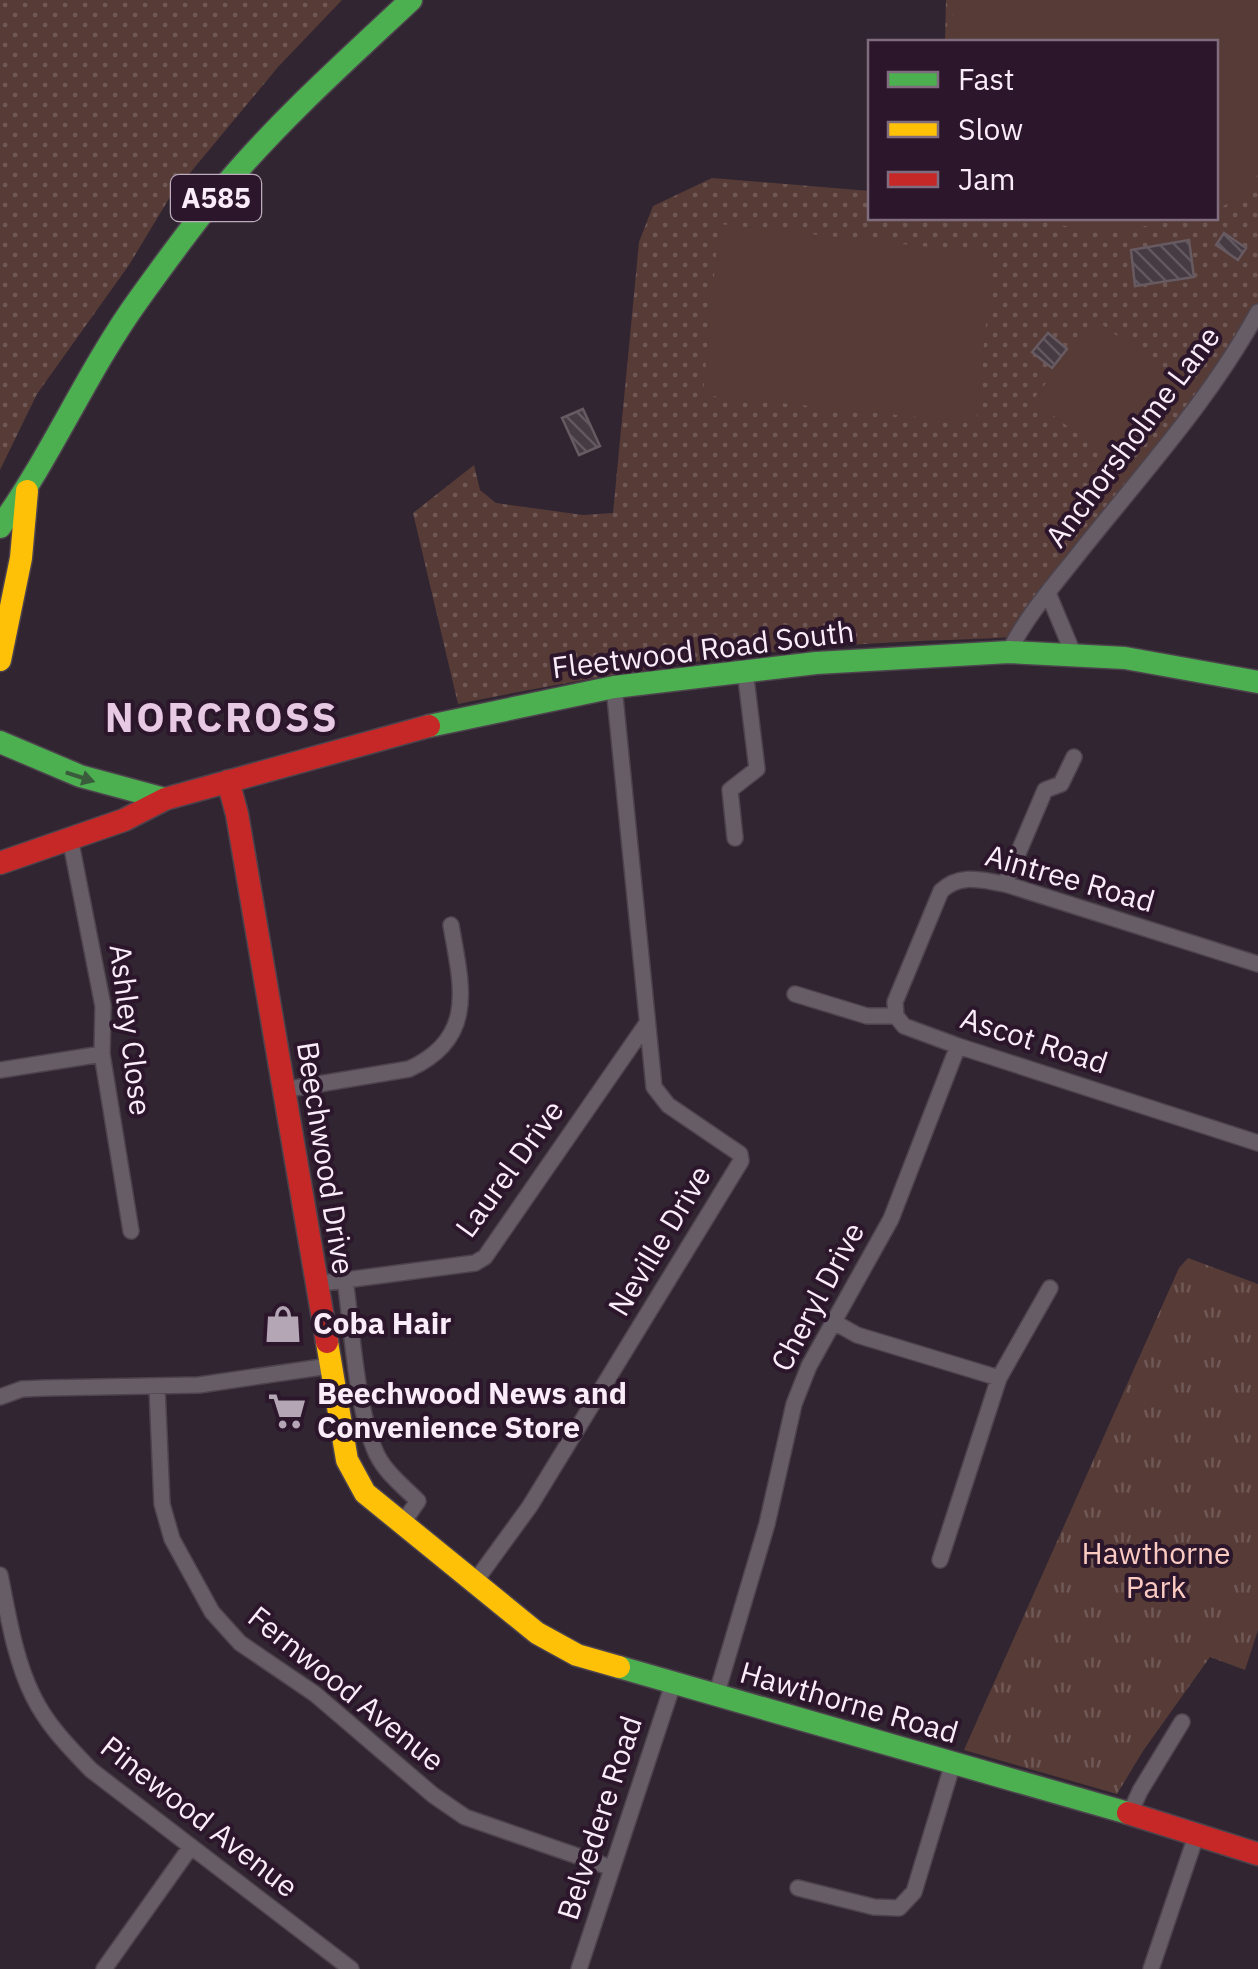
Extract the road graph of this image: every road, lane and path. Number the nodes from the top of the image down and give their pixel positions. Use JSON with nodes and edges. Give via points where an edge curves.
{"nodes":[{"id":1,"x":411,"y":0,"type":"edge"},
{"id":2,"x":1258,"y":312,"type":"edge"},
{"id":3,"x":28,"y":488,"type":"junction"},
{"id":4,"x":0,"y":527,"type":"edge"},
{"id":5,"x":1048,"y":594,"type":"junction"},
{"id":6,"x":1008,"y":652,"type":"junction"},
{"id":7,"x":1073,"y":653,"type":"junction"},
{"id":8,"x":0,"y":660,"type":"edge"},
{"id":9,"x":745,"y":670,"type":"junction"},
{"id":10,"x":1258,"y":682,"type":"edge"},
{"id":11,"x":614,"y":688,"type":"junction"},
{"id":12,"x":0,"y":742,"type":"edge"},
{"id":13,"x":1074,"y":757,"type":"dead end"},
{"id":14,"x":228,"y":781,"type":"junction"},
{"id":15,"x":164,"y":798,"type":"junction"},
{"id":16,"x":70,"y":838,"type":"junction"},
{"id":17,"x":734,"y":838,"type":"dead end"},
{"id":18,"x":0,"y":863,"type":"edge"},
{"id":19,"x":1005,"y":884,"type":"junction"},
{"id":20,"x":451,"y":926,"type":"dead end"},
{"id":21,"x":1258,"y":964,"type":"edge"},
{"id":22,"x":795,"y":994,"type":"dead end"},
{"id":23,"x":896,"y":1016,"type":"junction"},
{"id":24,"x":647,"y":1023,"type":"junction"},
{"id":25,"x":958,"y":1046,"type":"junction"},
{"id":26,"x":102,"y":1054,"type":"junction"},
{"id":27,"x":0,"y":1070,"type":"edge"},
{"id":28,"x":283,"y":1090,"type":"junction"},
{"id":29,"x":1258,"y":1143,"type":"edge"},
{"id":30,"x":132,"y":1231,"type":"dead end"},
{"id":31,"x":345,"y":1280,"type":"junction"},
{"id":32,"x":316,"y":1284,"type":"junction"},
{"id":33,"x":1050,"y":1288,"type":"dead end"},
{"id":34,"x":834,"y":1322,"type":"junction"},
{"id":35,"x":330,"y":1366,"type":"junction"},
{"id":36,"x":999,"y":1378,"type":"junction"},
{"id":37,"x":157,"y":1387,"type":"junction"},
{"id":38,"x":0,"y":1397,"type":"edge"},
{"id":39,"x":402,"y":1524,"type":"junction"},
{"id":40,"x":940,"y":1560,"type":"dead end"},
{"id":41,"x":448,"y":1561,"type":"joint"},
{"id":42,"x":0,"y":1575,"type":"edge"},
{"id":43,"x":474,"y":1583,"type":"junction"},
{"id":44,"x":673,"y":1684,"type":"junction"},
{"id":45,"x":716,"y":1696,"type":"junction"},
{"id":46,"x":1182,"y":1722,"type":"dead end"},
{"id":47,"x":953,"y":1763,"type":"junction"},
{"id":48,"x":1130,"y":1813,"type":"junction"},
{"id":49,"x":1196,"y":1836,"type":"junction"},
{"id":50,"x":190,"y":1848,"type":"junction"},
{"id":51,"x":1258,"y":1854,"type":"edge"},
{"id":52,"x":612,"y":1868,"type":"junction"},
{"id":53,"x":798,"y":1888,"type":"dead end"},
{"id":54,"x":104,"y":1969,"type":"edge"},
{"id":55,"x":350,"y":1969,"type":"edge"},
{"id":56,"x":579,"y":1969,"type":"edge"},
{"id":57,"x":1151,"y":1969,"type":"edge"}],
"edges":[{"from":1,"to":3,"type":"main road","number":"A585","via":[[227,184],[137,301]]},
{"from":2,"to":5,"type":"street","name":"Anchorsholme Lane","via":[[1210,391]]},
{"from":3,"to":4,"type":"main road","number":"A585"},
{"from":3,"to":8,"type":"main road","number":"A585"},
{"from":5,"to":6,"type":"street","name":"Anchorsholme Lane"},
{"from":5,"to":7,"type":"street","name":"Anchorsholme Lane"},
{"from":6,"to":7,"type":"main road","name":"Fleetwood Road South"},
{"from":6,"to":9,"type":"main road","name":"Fleetwood Road South"},
{"from":7,"to":10,"type":"main road","name":"Fleetwood Road South"},
{"from":9,"to":11,"type":"main road","name":"Fleetwood Road South"},
{"from":9,"to":17,"type":"street","via":[[756,768],[730,790]]},
{"from":11,"to":14,"type":"main road","name":"Fleetwood Road South","via":[[415,728]]},
{"from":11,"to":24,"type":"street","name":"Neville Drive"},
{"from":12,"to":15,"type":"main road","name":"Fleetwood Road South","one_way":true,"via":[[72,775]]},
{"from":13,"to":19,"type":"street","via":[[1062,784],[1045,790]]},
{"from":14,"to":15,"type":"main road","name":"Fleetwood Road South"},
{"from":14,"to":28,"type":"main road","name":"Beechwood Drive"},
{"from":15,"to":16,"type":"main road","name":"Fleetwood Road South"},
{"from":16,"to":18,"type":"main road","name":"Fleetwood Road South"},
{"from":16,"to":26,"type":"street","name":"Ashley Close","via":[[104,1006]]},
{"from":19,"to":21,"type":"street","name":"Aintree Road"},
{"from":19,"to":23,"type":"street","name":"Aintree Road","via":[[970,878],[952,880],[941,891],[895,1002]]},
{"from":20,"to":28,"type":"street","via":[[463,1000],[455,1028],[425,1062]]},
{"from":22,"to":23,"type":"street","name":"Ascot Road","via":[[867,1016]]},
{"from":23,"to":25,"type":"street","name":"Ascot Road","via":[[904,1026]]},
{"from":24,"to":31,"type":"street","name":"Laurel Drive","via":[[484,1257]]},
{"from":24,"to":43,"type":"street","name":"Neville Drive","via":[[660,1098],[741,1161],[530,1506]]},
{"from":25,"to":29,"type":"street","name":"Ascot Road"},
{"from":25,"to":34,"type":"street","name":"Cheryl Drive","via":[[890,1219]]},
{"from":26,"to":27,"type":"street"},
{"from":26,"to":30,"type":"street","name":"Ashley Close"},
{"from":28,"to":32,"type":"main road","name":"Beechwood Drive"},
{"from":31,"to":32,"type":"street","name":"Laurel Drive"},
{"from":31,"to":39,"type":"street","name":"Beechwood Drive","via":[[374,1448],[418,1502]]},
{"from":32,"to":35,"type":"main road","name":"Beechwood Drive"},
{"from":33,"to":36,"type":"street"},
{"from":34,"to":36,"type":"street","via":[[856,1335]]},
{"from":34,"to":45,"type":"street","name":"Cheryl Drive","via":[[794,1404]]},
{"from":35,"to":37,"type":"street"},
{"from":35,"to":39,"type":"main road","name":"Beechwood Drive","via":[[354,1478]]},
{"from":36,"to":40,"type":"street"},
{"from":37,"to":38,"type":"street","via":[[22,1389]]},
{"from":37,"to":52,"type":"street","name":"Fernwood Avenue","via":[[162,1504],[172,1538],[212,1612],[240,1643],[315,1694],[465,1817]]},
{"from":39,"to":41,"type":"main road","name":"Beechwood Drive"},
{"from":41,"to":43,"type":"main road","name":"Hawthorne Road"},
{"from":42,"to":50,"type":"street","name":"Pinewood Avenue","via":[[14,1642],[50,1724],[91,1770]]},
{"from":43,"to":44,"type":"main road","name":"Hawthorne Road","via":[[577,1655]]},
{"from":44,"to":45,"type":"main road","name":"Hawthorne Road"},
{"from":44,"to":52,"type":"street","name":"Belvedere Road"},
{"from":45,"to":47,"type":"main road","name":"Hawthorne Road"},
{"from":46,"to":48,"type":"street"},
{"from":47,"to":48,"type":"main road","name":"Hawthorne Road"},
{"from":47,"to":53,"type":"street","via":[[914,1892],[899,1908]]},
{"from":48,"to":49,"type":"main road","name":"Hawthorne Road"},
{"from":49,"to":51,"type":"main road","name":"Hawthorne Road"},
{"from":49,"to":57,"type":"street"},
{"from":50,"to":54,"type":"street"},
{"from":50,"to":55,"type":"street","name":"Pinewood Avenue"},
{"from":52,"to":56,"type":"street","name":"Belvedere Road"}]}
